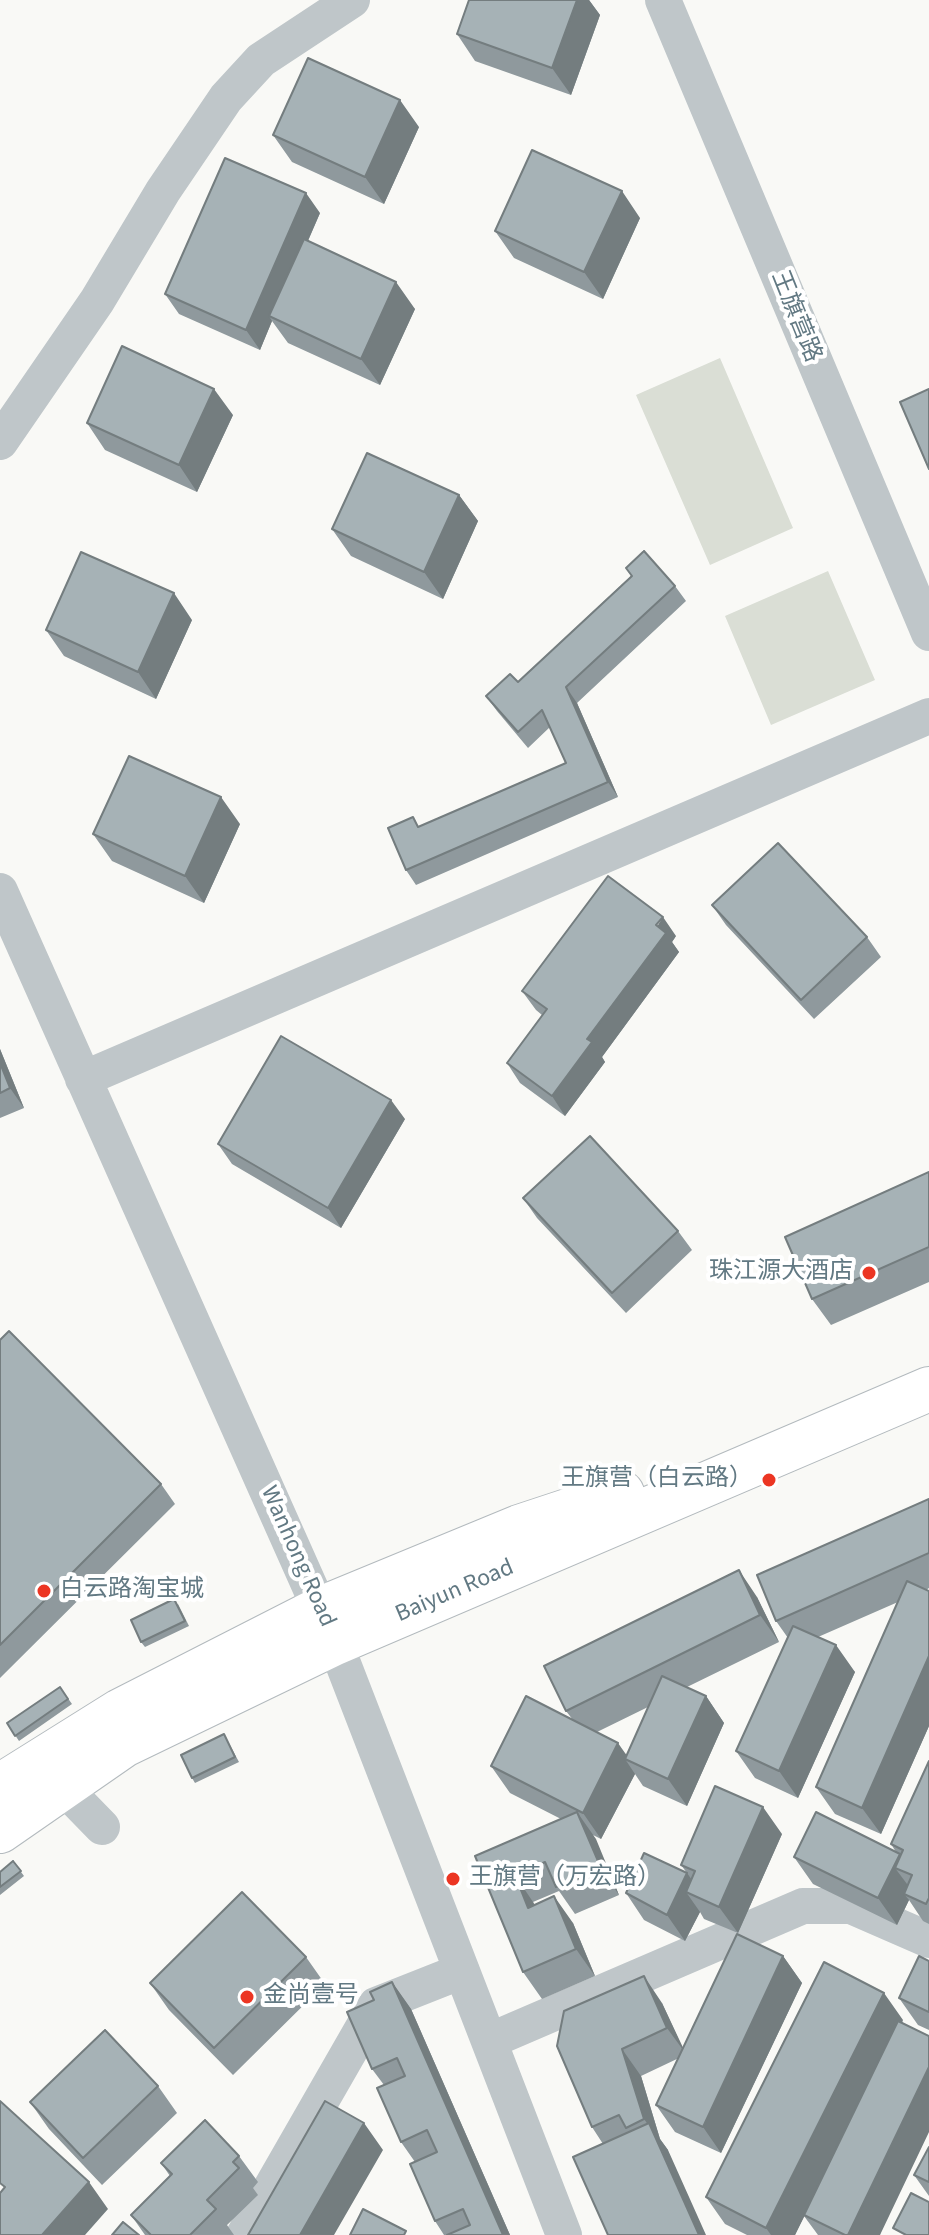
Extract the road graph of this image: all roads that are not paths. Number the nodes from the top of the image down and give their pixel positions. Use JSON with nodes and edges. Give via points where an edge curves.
{"nodes":[{"id":1,"x":352,"y":0,"type":"edge"},
{"id":2,"x":663,"y":0,"type":"edge"},
{"id":3,"x":0,"y":442,"type":"edge"},
{"id":4,"x":929,"y":633,"type":"edge"},
{"id":5,"x":929,"y":716,"type":"edge"},
{"id":6,"x":0,"y":891,"type":"edge"},
{"id":7,"x":83,"y":1079,"type":"junction"},
{"id":8,"x":929,"y":1361,"type":"edge"},
{"id":9,"x":929,"y":1389,"type":"edge"},
{"id":10,"x":327,"y":1626,"type":"junction"},
{"id":11,"x":0,"y":1786,"type":"edge"},
{"id":12,"x":63,"y":1787,"type":"junction"},
{"id":13,"x":102,"y":1827,"type":"dead end"},
{"id":14,"x":0,"y":1831,"type":"edge"},
{"id":15,"x":929,"y":1940,"type":"edge"},
{"id":16,"x":462,"y":1971,"type":"junction"},
{"id":17,"x":489,"y":2041,"type":"junction"},
{"id":18,"x":244,"y":2235,"type":"edge"},
{"id":19,"x":564,"y":2235,"type":"edge"}],
"edges":[{"from":1,"to":3,"type":"street","via":[[261,60],[226,98]]},
{"from":2,"to":4,"type":"street","name":"王旗营路"},
{"from":5,"to":7,"type":"street"},
{"from":6,"to":7,"type":"street","name":"Wanhong Road"},
{"from":7,"to":10,"type":"street","name":"Wanhong Road"},
{"from":8,"to":10,"type":"main road","name":"Baiyun Road","via":[[633,1490],[519,1527]]},
{"from":9,"to":10,"type":"main road","name":"Baiyun Road"},
{"from":10,"to":11,"type":"main road","name":"Baiyun Road","via":[[120,1711]]},
{"from":10,"to":12,"type":"main road","name":"Baiyun Road","via":[[124,1745]]},
{"from":10,"to":16,"type":"street","name":"Wanhong Road"},
{"from":12,"to":13,"type":"street"},
{"from":12,"to":14,"type":"main road","name":"Baiyun Road"},
{"from":15,"to":17,"type":"street","via":[[851,1906],[803,1906]]},
{"from":16,"to":17,"type":"street","name":"Wanhong Road"},
{"from":16,"to":18,"type":"street","via":[[376,2005]]},
{"from":17,"to":19,"type":"street","name":"Wanhong Road"}]}
